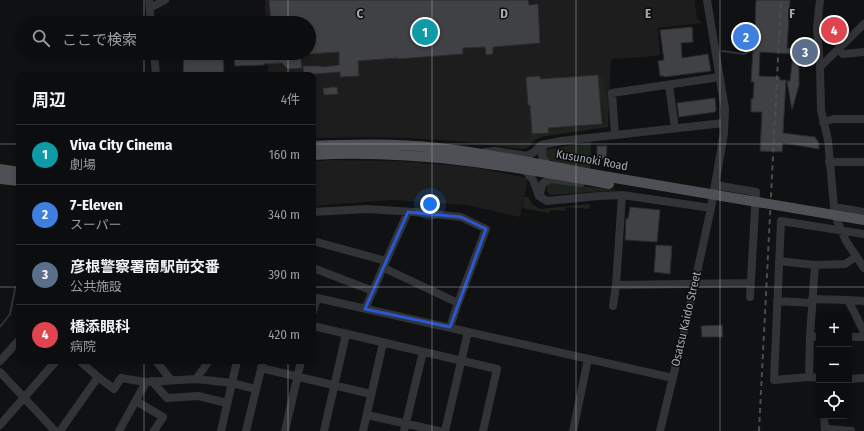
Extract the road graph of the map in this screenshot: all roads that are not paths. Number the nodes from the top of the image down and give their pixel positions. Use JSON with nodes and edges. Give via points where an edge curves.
{"nodes":[{"id":1,"x":165,"y":0,"type":"edge"},
{"id":2,"x":707,"y":0,"type":"edge"},
{"id":3,"x":820,"y":0,"type":"edge"},
{"id":4,"x":149,"y":4,"type":"edge"},
{"id":5,"x":150,"y":16,"type":"edge"},
{"id":6,"x":864,"y":24,"type":"edge"},
{"id":7,"x":838,"y":50,"type":"junction"},
{"id":8,"x":864,"y":52,"type":"edge"},
{"id":9,"x":155,"y":60,"type":"edge"},
{"id":10,"x":820,"y":68,"type":"junction"},
{"id":11,"x":156,"y":72,"type":"edge"},
{"id":12,"x":720,"y":77,"type":"junction"},
{"id":13,"x":669,"y":85,"type":"junction"},
{"id":14,"x":864,"y":119,"type":"edge"},
{"id":15,"x":824,"y":122,"type":"junction"},
{"id":16,"x":724,"y":123,"type":"junction"},
{"id":17,"x":675,"y":128,"type":"junction"},
{"id":18,"x":615,"y":134,"type":"junction"},
{"id":19,"x":545,"y":144,"type":"junction"},
{"id":20,"x":316,"y":146,"type":"edge"},
{"id":21,"x":480,"y":153,"type":"junction"},
{"id":22,"x":316,"y":154,"type":"edge"},
{"id":23,"x":830,"y":162,"type":"junction"},
{"id":24,"x":864,"y":162,"type":"edge"},
{"id":25,"x":550,"y":166,"type":"junction"},
{"id":26,"x":0,"y":169,"type":"edge"},
{"id":27,"x":524,"y":169,"type":"junction"},
{"id":28,"x":16,"y":172,"type":"edge"},
{"id":29,"x":0,"y":179,"type":"edge"},
{"id":30,"x":609,"y":180,"type":"junction"},
{"id":31,"x":16,"y":181,"type":"edge"},
{"id":32,"x":596,"y":182,"type":"junction"},
{"id":33,"x":715,"y":186,"type":"junction"},
{"id":34,"x":622,"y":195,"type":"junction"},
{"id":35,"x":539,"y":196,"type":"junction"},
{"id":36,"x":834,"y":207,"type":"junction"},
{"id":37,"x":711,"y":208,"type":"junction"},
{"id":38,"x":316,"y":212,"type":"edge"},
{"id":39,"x":408,"y":212,"type":"junction"},
{"id":40,"x":864,"y":212,"type":"edge"},
{"id":41,"x":864,"y":220,"type":"edge"},
{"id":42,"x":864,"y":227,"type":"edge"},
{"id":43,"x":841,"y":230,"type":"junction"},
{"id":44,"x":864,"y":234,"type":"edge"},
{"id":45,"x":316,"y":242,"type":"edge"},
{"id":46,"x":856,"y":257,"type":"junction"},
{"id":47,"x":779,"y":261,"type":"junction"},
{"id":48,"x":385,"y":264,"type":"junction"},
{"id":49,"x":815,"y":265,"type":"junction"},
{"id":50,"x":864,"y":268,"type":"edge"},
{"id":51,"x":316,"y":269,"type":"edge"},
{"id":52,"x":694,"y":283,"type":"junction"},
{"id":53,"x":751,"y":283,"type":"junction"},
{"id":54,"x":616,"y":285,"type":"junction"},
{"id":55,"x":373,"y":291,"type":"junction"},
{"id":56,"x":316,"y":297,"type":"edge"},
{"id":57,"x":750,"y":297,"type":"dead end"},
{"id":58,"x":848,"y":300,"type":"junction"},
{"id":59,"x":777,"y":301,"type":"junction"},
{"id":60,"x":812,"y":301,"type":"junction"},
{"id":61,"x":864,"y":301,"type":"edge"},
{"id":62,"x":458,"y":303,"type":"junction"},
{"id":63,"x":613,"y":306,"type":"dead end"},
{"id":64,"x":365,"y":309,"type":"junction"},
{"id":65,"x":316,"y":327,"type":"edge"},
{"id":66,"x":450,"y":327,"type":"junction"},
{"id":67,"x":468,"y":332,"type":"junction"},
{"id":68,"x":864,"y":332,"type":"edge"},
{"id":69,"x":346,"y":334,"type":"junction"},
{"id":70,"x":810,"y":336,"type":"junction"},
{"id":71,"x":816,"y":337,"type":"edge"},
{"id":72,"x":852,"y":337,"type":"edge"},
{"id":73,"x":864,"y":337,"type":"edge"},
{"id":74,"x":16,"y":343,"type":"edge"},
{"id":75,"x":384,"y":343,"type":"junction"},
{"id":76,"x":423,"y":352,"type":"junction"},
{"id":77,"x":588,"y":359,"type":"junction"},
{"id":78,"x":461,"y":360,"type":"junction"},
{"id":79,"x":0,"y":361,"type":"edge"},
{"id":80,"x":53,"y":364,"type":"edge"},
{"id":81,"x":83,"y":364,"type":"edge"},
{"id":82,"x":158,"y":364,"type":"edge"},
{"id":83,"x":207,"y":364,"type":"edge"},
{"id":84,"x":236,"y":364,"type":"edge"},
{"id":85,"x":300,"y":364,"type":"edge"},
{"id":86,"x":262,"y":365,"type":"edge"},
{"id":87,"x":0,"y":372,"type":"edge"},
{"id":88,"x":297,"y":376,"type":"junction"},
{"id":89,"x":98,"y":377,"type":"junction"},
{"id":90,"x":809,"y":377,"type":"junction"},
{"id":91,"x":196,"y":378,"type":"junction"},
{"id":92,"x":672,"y":378,"type":"junction"},
{"id":93,"x":816,"y":378,"type":"edge"},
{"id":94,"x":852,"y":378,"type":"edge"},
{"id":95,"x":864,"y":378,"type":"edge"},
{"id":96,"x":171,"y":380,"type":"junction"},
{"id":97,"x":148,"y":381,"type":"junction"},
{"id":98,"x":232,"y":383,"type":"junction"},
{"id":99,"x":334,"y":385,"type":"junction"},
{"id":100,"x":256,"y":389,"type":"junction"},
{"id":101,"x":371,"y":394,"type":"junction"},
{"id":102,"x":23,"y":398,"type":"junction"},
{"id":103,"x":136,"y":401,"type":"junction"},
{"id":104,"x":227,"y":403,"type":"junction"},
{"id":105,"x":367,"y":415,"type":"junction"},
{"id":106,"x":824,"y":419,"type":"edge"},
{"id":107,"x":0,"y":425,"type":"edge"},
{"id":108,"x":405,"y":427,"type":"edge"},
{"id":109,"x":54,"y":431,"type":"edge"},
{"id":110,"x":60,"y":431,"type":"edge"},
{"id":111,"x":119,"y":431,"type":"edge"},
{"id":112,"x":154,"y":431,"type":"edge"},
{"id":113,"x":221,"y":431,"type":"edge"},
{"id":114,"x":246,"y":431,"type":"edge"},
{"id":115,"x":285,"y":431,"type":"edge"},
{"id":116,"x":324,"y":431,"type":"edge"},
{"id":117,"x":363,"y":431,"type":"edge"},
{"id":118,"x":439,"y":431,"type":"edge"},
{"id":119,"x":445,"y":431,"type":"edge"},
{"id":120,"x":483,"y":431,"type":"edge"},
{"id":121,"x":573,"y":431,"type":"edge"},
{"id":122,"x":660,"y":431,"type":"edge"},
{"id":123,"x":851,"y":431,"type":"edge"}],
"edges":[{"from":1,"to":4,"type":"street"},
{"from":2,"to":12,"type":"street","name":"Osatsu Kaido Street"},
{"from":3,"to":10,"type":"street","via":[[817,27]]},
{"from":4,"to":5,"type":"street"},
{"from":6,"to":7,"type":"street"},
{"from":7,"to":8,"type":"street","via":[[843,54]]},
{"from":7,"to":10,"type":"street"},
{"from":9,"to":11,"type":"street"},
{"from":10,"to":15,"type":"street","via":[[821,110]]},
{"from":12,"to":13,"type":"street"},
{"from":12,"to":16,"type":"street","name":"Osatsu Kaido Street","via":[[725,109]]},
{"from":13,"to":17,"type":"street"},
{"from":13,"to":18,"type":"street","via":[[612,94]]},
{"from":14,"to":15,"type":"street","via":[[834,119]]},
{"from":15,"to":23,"type":"street"},
{"from":16,"to":17,"type":"street"},
{"from":16,"to":33,"type":"street","name":"Osatsu Kaido Street"},
{"from":17,"to":18,"type":"street"},
{"from":18,"to":19,"type":"street"},
{"from":19,"to":21,"type":"street","via":[[527,156],[495,151]]},
{"from":19,"to":25,"type":"street","via":[[541,151],[542,158]]},
{"from":20,"to":21,"type":"main road","name":"Kusunoki Road","via":[[375,144]]},
{"from":21,"to":25,"type":"main road","name":"Kusunoki Road"},
{"from":22,"to":27,"type":"main road","name":"Kusunoki Road","via":[[377,153],[440,157]]},
{"from":23,"to":24,"type":"street"},
{"from":23,"to":36,"type":"street"},
{"from":25,"to":30,"type":"main road","name":"Kusunoki Road"},
{"from":26,"to":28,"type":"main road"},
{"from":27,"to":32,"type":"main road","name":"Kusunoki Road"},
{"from":27,"to":35,"type":"street","via":[[533,180]]},
{"from":29,"to":31,"type":"main road"},
{"from":30,"to":32,"type":"main road","name":"Kusunoki Road"},
{"from":30,"to":41,"type":"main road","name":"Kusunoki Road","bridge":true},
{"from":30,"to":42,"type":"main road","name":"Kusunoki Road"},
{"from":32,"to":35,"type":"street","via":[[580,184],[550,179],[543,183]]},
{"from":33,"to":37,"type":"street","name":"Osatsu Kaido Street"},
{"from":33,"to":53,"type":"street","via":[[756,192]]},
{"from":34,"to":35,"type":"street","via":[[547,201]]},
{"from":34,"to":37,"type":"street"},
{"from":34,"to":54,"type":"street"},
{"from":36,"to":40,"type":"street"},
{"from":36,"to":43,"type":"street"},
{"from":37,"to":52,"type":"street","name":"Osatsu Kaido Street"},
{"from":38,"to":39,"type":"street","via":[[367,209]]},
{"from":39,"to":48,"type":"street"},
{"from":39,"to":62,"type":"street","via":[[461,218],[486,229]]},
{"from":43,"to":44,"type":"street"},
{"from":43,"to":46,"type":"street"},
{"from":43,"to":47,"type":"street","via":[[781,221]]},
{"from":45,"to":48,"type":"street"},
{"from":46,"to":49,"type":"street","via":[[844,264]]},
{"from":46,"to":50,"type":"street"},
{"from":47,"to":49,"type":"street"},
{"from":47,"to":59,"type":"street"},
{"from":48,"to":55,"type":"street"},
{"from":48,"to":62,"type":"street"},
{"from":49,"to":60,"type":"street"},
{"from":51,"to":55,"type":"street"},
{"from":52,"to":53,"type":"street"},
{"from":52,"to":54,"type":"street"},
{"from":52,"to":92,"type":"street","name":"Osatsu Kaido Street"},
{"from":53,"to":57,"type":"street"},
{"from":54,"to":63,"type":"street"},
{"from":55,"to":64,"type":"street"},
{"from":56,"to":64,"type":"street"},
{"from":58,"to":60,"type":"street"},
{"from":58,"to":61,"type":"street"},
{"from":58,"to":68,"type":"street"},
{"from":59,"to":60,"type":"street"},
{"from":59,"to":90,"type":"street","via":[[774,380]]},
{"from":60,"to":70,"type":"street"},
{"from":62,"to":66,"type":"street"},
{"from":64,"to":66,"type":"street"},
{"from":65,"to":69,"type":"street"},
{"from":66,"to":67,"type":"street"},
{"from":67,"to":77,"type":"street"},
{"from":67,"to":78,"type":"street"},
{"from":69,"to":75,"type":"street"},
{"from":69,"to":99,"type":"street"},
{"from":70,"to":71,"type":"street"},
{"from":70,"to":90,"type":"street"},
{"from":72,"to":73,"type":"street"},
{"from":74,"to":79,"type":"street"},
{"from":75,"to":76,"type":"street"},
{"from":75,"to":101,"type":"street"},
{"from":76,"to":78,"type":"street"},
{"from":76,"to":108,"type":"street"},
{"from":77,"to":92,"type":"street"},
{"from":77,"to":121,"type":"street"},
{"from":78,"to":119,"type":"street"},
{"from":78,"to":120,"type":"street","via":[[497,369]]},
{"from":80,"to":102,"type":"street"},
{"from":81,"to":89,"type":"street"},
{"from":82,"to":96,"type":"street"},
{"from":83,"to":91,"type":"street"},
{"from":84,"to":98,"type":"street"},
{"from":85,"to":88,"type":"street"},
{"from":86,"to":88,"type":"street"},
{"from":86,"to":100,"type":"street"},
{"from":87,"to":102,"type":"street"},
{"from":88,"to":99,"type":"street"},
{"from":88,"to":115,"type":"street"},
{"from":89,"to":97,"type":"street","via":[[114,389],[121,378]]},
{"from":89,"to":110,"type":"street"},
{"from":90,"to":93,"type":"street"},
{"from":91,"to":96,"type":"street"},
{"from":91,"to":98,"type":"street"},
{"from":92,"to":122,"type":"street","name":"Osatsu Kaido Street"},
{"from":94,"to":95,"type":"street"},
{"from":96,"to":97,"type":"street"},
{"from":97,"to":103,"type":"street"},
{"from":97,"to":104,"type":"street","via":[[167,398],[198,396]]},
{"from":98,"to":100,"type":"street"},
{"from":98,"to":104,"type":"street"},
{"from":99,"to":101,"type":"street"},
{"from":99,"to":116,"type":"street"},
{"from":100,"to":114,"type":"street"},
{"from":101,"to":105,"type":"street"},
{"from":102,"to":107,"type":"street"},
{"from":102,"to":109,"type":"street"},
{"from":103,"to":111,"type":"street"},
{"from":103,"to":112,"type":"street","via":[[163,417]]},
{"from":104,"to":113,"type":"street"},
{"from":105,"to":108,"type":"street"},
{"from":105,"to":117,"type":"street"},
{"from":106,"to":123,"type":"street","via":[[825,430]]},
{"from":108,"to":118,"type":"street"}]}
